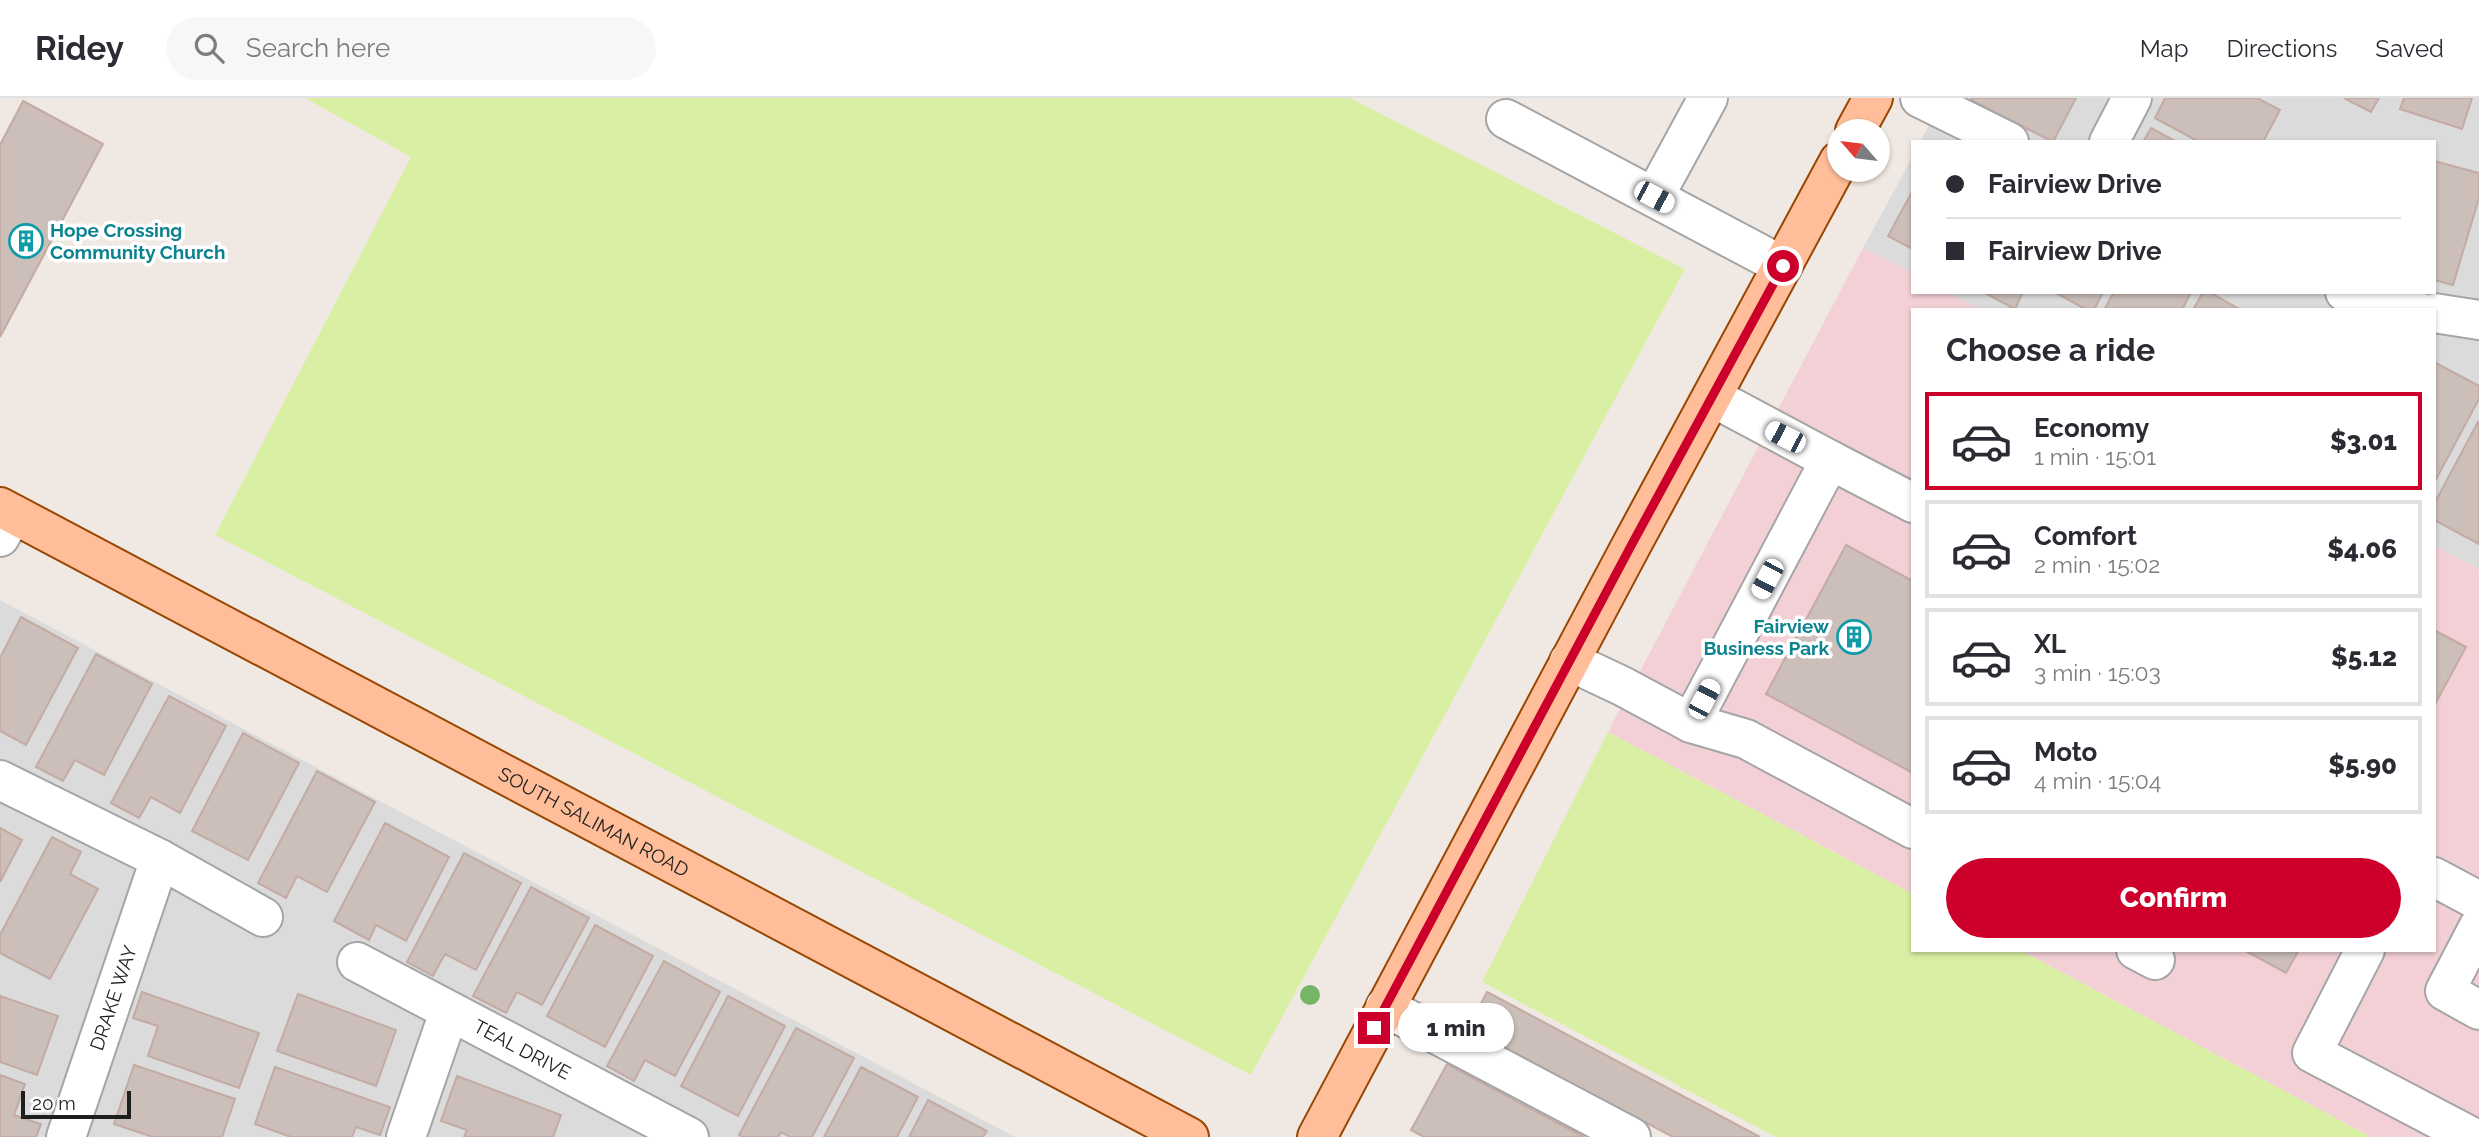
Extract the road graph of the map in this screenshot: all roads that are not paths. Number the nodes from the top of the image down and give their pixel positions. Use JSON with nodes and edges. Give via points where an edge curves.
{"nodes":[{"id":1,"x":1707,"y":98,"type":"edge"},
{"id":2,"x":1873,"y":98,"type":"edge"},
{"id":3,"x":1920,"y":98,"type":"edge"},
{"id":4,"x":2132,"y":98,"type":"edge"},
{"id":5,"x":1506,"y":119,"type":"dead end"},
{"id":6,"x":1862,"y":119,"type":"edge"},
{"id":7,"x":2005,"y":140,"type":"edge"},
{"id":8,"x":2110,"y":140,"type":"edge"},
{"id":9,"x":1828,"y":182,"type":"edge"},
{"id":10,"x":1654,"y":197,"type":"junction"},
{"id":11,"x":1783,"y":266,"type":"junction"},
{"id":12,"x":2351,"y":294,"type":"edge"},
{"id":13,"x":2410,"y":308,"type":"edge"},
{"id":14,"x":2436,"y":313,"type":"edge"},
{"id":15,"x":2479,"y":320,"type":"edge"},
{"id":16,"x":1712,"y":397,"type":"junction"},
{"id":17,"x":1830,"y":460,"type":"junction"},
{"id":18,"x":1911,"y":502,"type":"edge"},
{"id":19,"x":4,"y":519,"type":"edge"},
{"id":20,"x":1569,"y":661,"type":"junction"},
{"id":21,"x":1691,"y":723,"type":"junction"},
{"id":22,"x":0,"y":780,"type":"edge"},
{"id":23,"x":1911,"y":828,"type":"edge"},
{"id":24,"x":160,"y":859,"type":"junction"},
{"id":25,"x":2436,"y":878,"type":"edge"},
{"id":26,"x":2479,"y":901,"type":"edge"},
{"id":27,"x":263,"y":917,"type":"dead end"},
{"id":28,"x":2479,"y":926,"type":"edge"},
{"id":29,"x":2364,"y":952,"type":"edge"},
{"id":30,"x":357,"y":962,"type":"dead end"},
{"id":31,"x":1385,"y":1007,"type":"junction"},
{"id":32,"x":2479,"y":1010,"type":"edge"},
{"id":33,"x":449,"y":1012,"type":"junction"},
{"id":34,"x":66,"y":1137,"type":"edge"},
{"id":35,"x":406,"y":1137,"type":"edge"},
{"id":36,"x":689,"y":1137,"type":"edge"},
{"id":37,"x":1189,"y":1137,"type":"edge"},
{"id":38,"x":1317,"y":1137,"type":"edge"},
{"id":39,"x":1631,"y":1137,"type":"edge"},
{"id":40,"x":2472,"y":1137,"type":"edge"}],
"edges":[{"from":1,"to":10,"type":"street"},
{"from":2,"to":6,"type":"main road"},
{"from":3,"to":7,"type":"street"},
{"from":4,"to":8,"type":"street"},
{"from":5,"to":10,"type":"street"},
{"from":9,"to":11,"type":"main road"},
{"from":10,"to":11,"type":"street"},
{"from":11,"to":16,"type":"main road"},
{"from":12,"to":13,"type":"street"},
{"from":14,"to":15,"type":"street"},
{"from":16,"to":17,"type":"street"},
{"from":16,"to":20,"type":"main road"},
{"from":17,"to":18,"type":"street"},
{"from":17,"to":21,"type":"street"},
{"from":19,"to":37,"type":"main road","name":"SOUTH SALIMAN ROAD"},
{"from":20,"to":21,"type":"street"},
{"from":20,"to":31,"type":"main road"},
{"from":21,"to":23,"type":"street","via":[[1746,739]]},
{"from":22,"to":24,"type":"street"},
{"from":24,"to":27,"type":"street"},
{"from":24,"to":34,"type":"street","name":"DRAKE WAY"},
{"from":25,"to":26,"type":"street"},
{"from":28,"to":32,"type":"street","via":[[2445,991]]},
{"from":29,"to":40,"type":"street","via":[[2312,1053]]},
{"from":30,"to":33,"type":"street","name":"TEAL DRIVE"},
{"from":31,"to":38,"type":"main road"},
{"from":31,"to":39,"type":"street"},
{"from":33,"to":35,"type":"street"},
{"from":33,"to":36,"type":"street","name":"TEAL DRIVE"}]}
